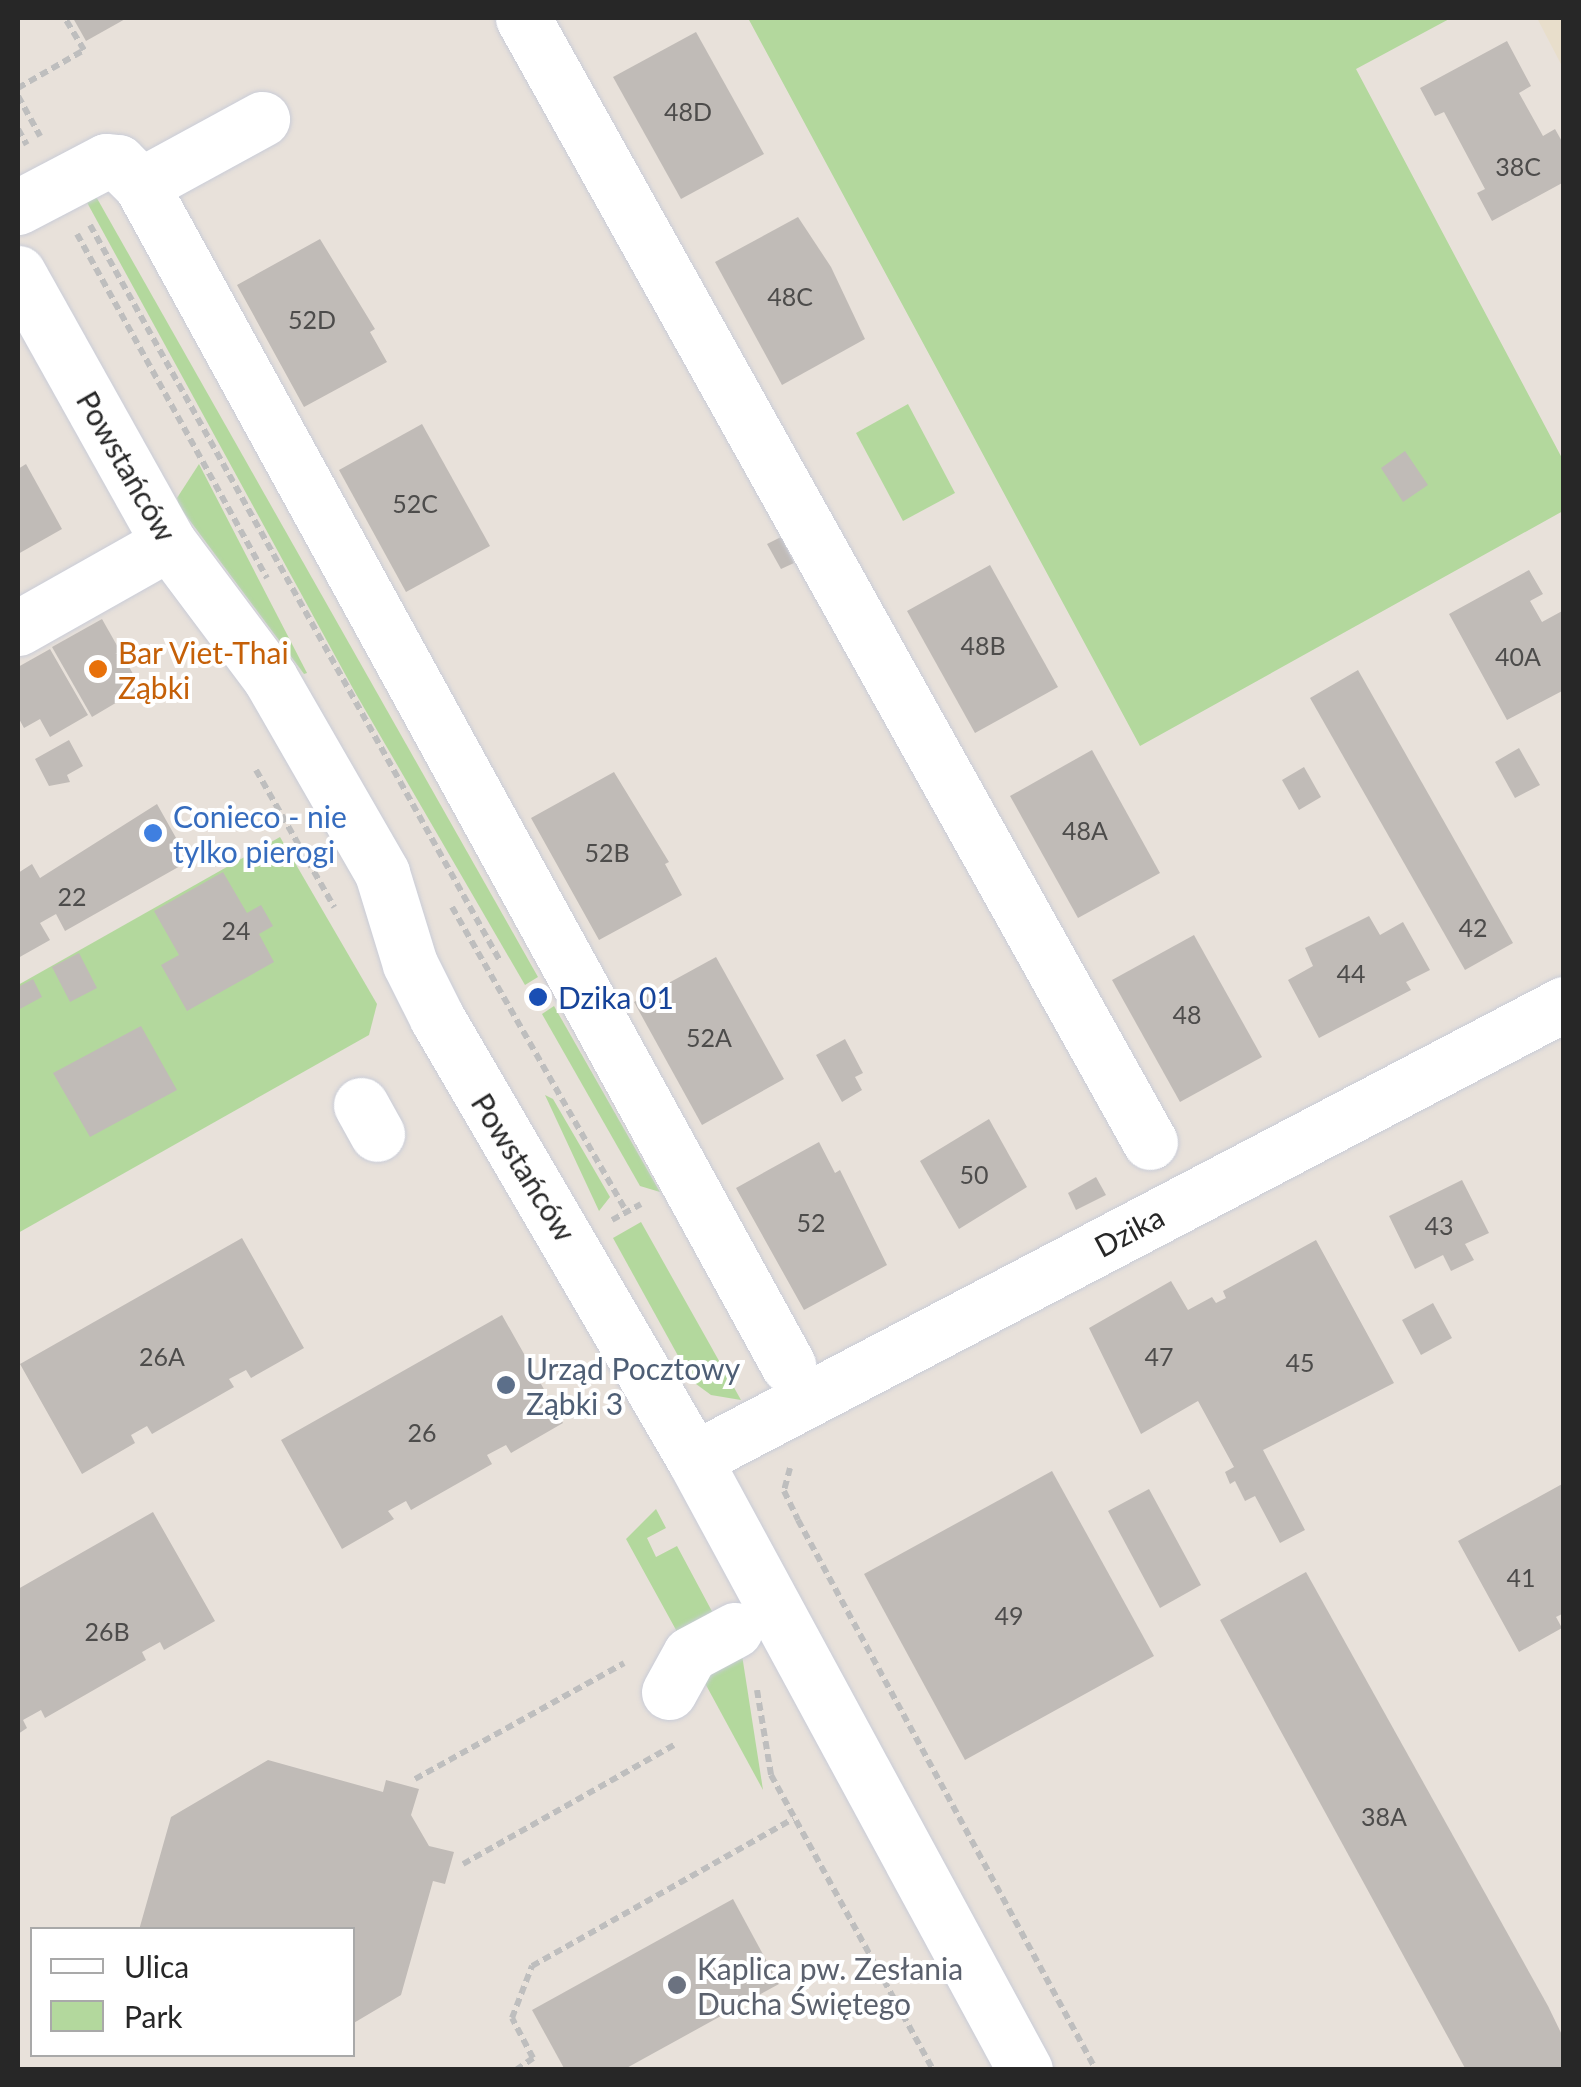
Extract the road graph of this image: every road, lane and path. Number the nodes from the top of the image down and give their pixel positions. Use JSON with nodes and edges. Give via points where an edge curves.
{"nodes":[{"id":1,"x":66,"y":18,"type":"edge"},
{"id":2,"x":523,"y":18,"type":"edge"},
{"id":3,"x":18,"y":88,"type":"edge"},
{"id":4,"x":262,"y":119,"type":"dead end"},
{"id":5,"x":73,"y":176,"type":"junction"},
{"id":6,"x":141,"y":185,"type":"junction"},
{"id":7,"x":18,"y":207,"type":"edge"},
{"id":8,"x":18,"y":273,"type":"edge"},
{"id":9,"x":169,"y":543,"type":"junction"},
{"id":10,"x":18,"y":628,"type":"edge"},
{"id":11,"x":510,"y":978,"type":"dead end"},
{"id":12,"x":1564,"y":1004,"type":"edge"},
{"id":13,"x":1150,"y":1142,"type":"dead end"},
{"id":14,"x":788,"y":1364,"type":"dead end"},
{"id":15,"x":694,"y":1459,"type":"junction"},
{"id":16,"x":790,"y":1460,"type":"dead end"},
{"id":17,"x":735,"y":1630,"type":"dead end"},
{"id":18,"x":658,"y":1699,"type":"junction"},
{"id":19,"x":416,"y":1779,"type":"dead end"},
{"id":20,"x":793,"y":1819,"type":"dead end"},
{"id":21,"x":462,"y":1864,"type":"dead end"},
{"id":22,"x":516,"y":2070,"type":"edge"},
{"id":23,"x":1025,"y":2070,"type":"edge"},
{"id":24,"x":1096,"y":2070,"type":"edge"}],
"edges":[{"from":1,"to":3,"type":"path","via":[[84,50]]},
{"from":2,"to":13,"type":"street"},
{"from":4,"to":6,"type":"street"},
{"from":5,"to":6,"type":"street","via":[[118,162]]},
{"from":5,"to":7,"type":"street"},
{"from":5,"to":11,"type":"path"},
{"from":6,"to":14,"type":"street"},
{"from":8,"to":9,"type":"street","name":"Powstańców"},
{"from":9,"to":10,"type":"street"},
{"from":9,"to":15,"type":"street","name":"Powstańców","via":[[270,678],[311,748],[382,873],[410,964],[474,1086]]},
{"from":12,"to":15,"type":"street","name":"Dzika","via":[[1356,1091]]},
{"from":15,"to":23,"type":"street","name":"Powstańców"},
{"from":16,"to":24,"type":"path","via":[[784,1491],[791,1505]]},
{"from":17,"to":18,"type":"street","via":[[690,1654]]},
{"from":18,"to":19,"type":"path"},
{"from":18,"to":21,"type":"path"},
{"from":20,"to":22,"type":"path","via":[[532,1966],[512,2018],[533,2058]]}]}
